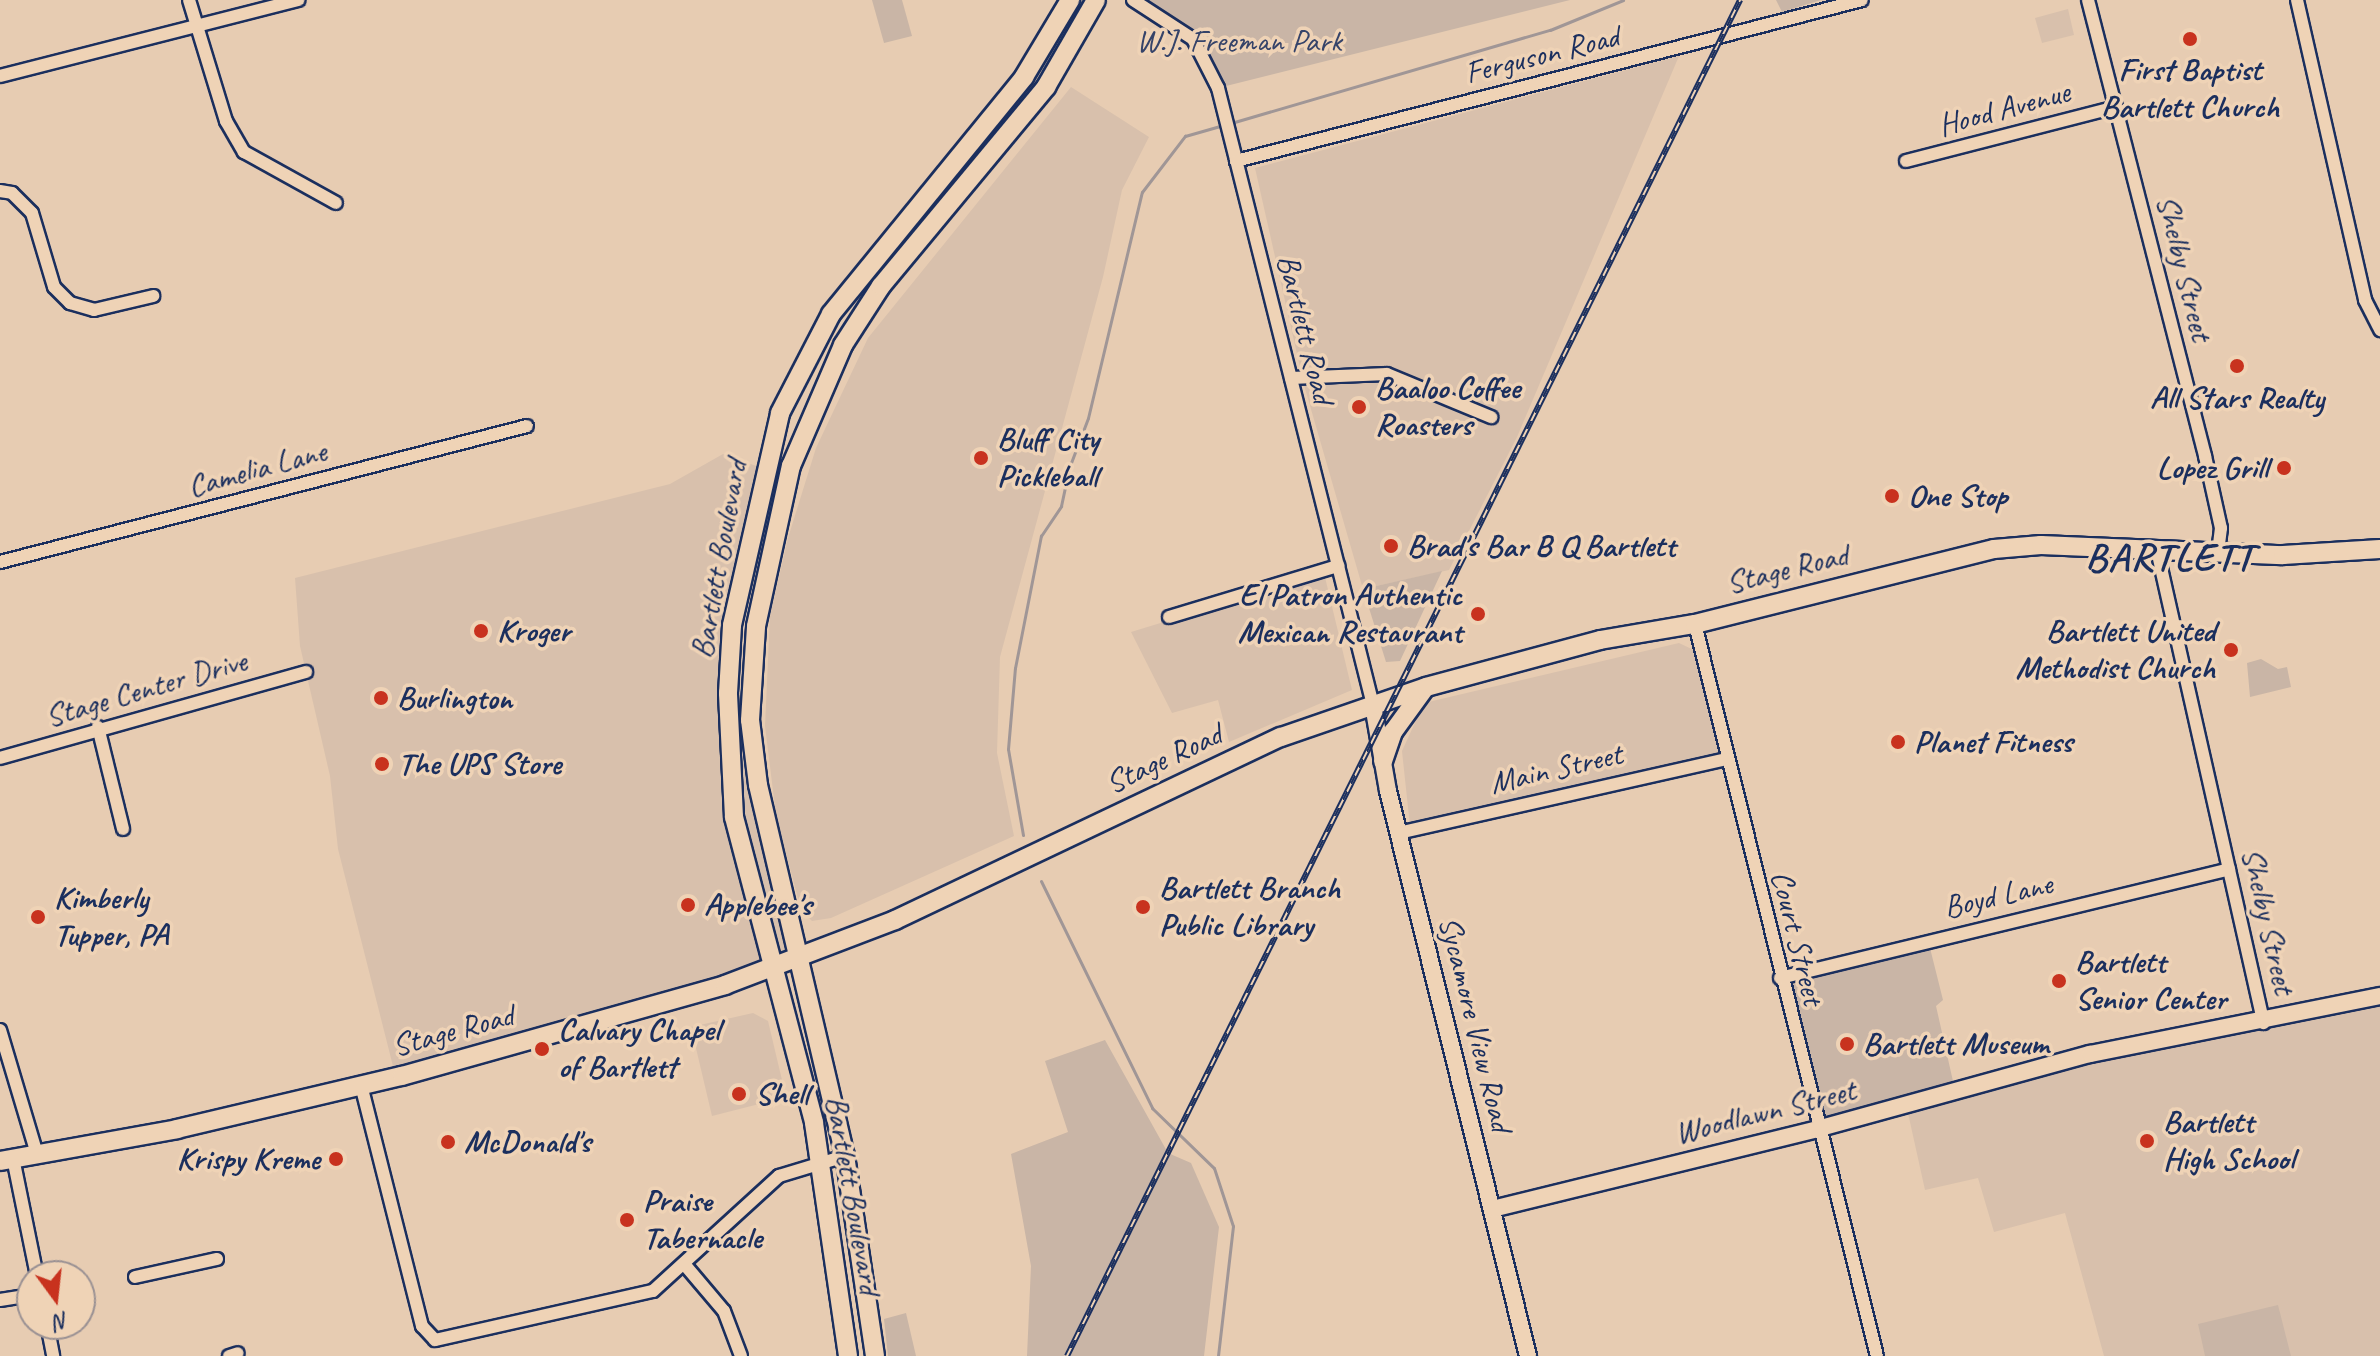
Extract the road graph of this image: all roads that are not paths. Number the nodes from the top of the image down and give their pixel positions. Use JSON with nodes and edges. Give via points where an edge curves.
{"nodes":[{"id":1,"x":189,"y":0,"type":"edge"},
{"id":2,"x":298,"y":0,"type":"edge"},
{"id":3,"x":1070,"y":0,"type":"edge"},
{"id":4,"x":1096,"y":0,"type":"edge"},
{"id":5,"x":1133,"y":0,"type":"edge"},
{"id":6,"x":1862,"y":0,"type":"edge"},
{"id":7,"x":2088,"y":0,"type":"edge"},
{"id":8,"x":2297,"y":0,"type":"edge"},
{"id":9,"x":197,"y":26,"type":"junction"},
{"id":10,"x":0,"y":76,"type":"edge"},
{"id":11,"x":1024,"y":77,"type":"junction"},
{"id":12,"x":1046,"y":87,"type":"junction"},
{"id":13,"x":2116,"y":107,"type":"junction"},
{"id":14,"x":1236,"y":161,"type":"junction"},
{"id":15,"x":1906,"y":161,"type":"dead end"},
{"id":16,"x":0,"y":191,"type":"edge"},
{"id":17,"x":336,"y":203,"type":"dead end"},
{"id":18,"x":893,"y":235,"type":"junction"},
{"id":19,"x":912,"y":248,"type":"junction"},
{"id":20,"x":153,"y":296,"type":"dead end"},
{"id":21,"x":2380,"y":296,"type":"edge"},
{"id":22,"x":2365,"y":300,"type":"junction"},
{"id":23,"x":2380,"y":330,"type":"edge"},
{"id":24,"x":1291,"y":378,"type":"junction"},
{"id":25,"x":1491,"y":417,"type":"dead end"},
{"id":26,"x":527,"y":426,"type":"dead end"},
{"id":27,"x":2380,"y":549,"type":"edge"},
{"id":28,"x":2157,"y":550,"type":"junction"},
{"id":29,"x":2218,"y":551,"type":"junction"},
{"id":30,"x":0,"y":562,"type":"edge"},
{"id":31,"x":1338,"y":566,"type":"junction"},
{"id":32,"x":1169,"y":617,"type":"dead end"},
{"id":33,"x":1695,"y":624,"type":"junction"},
{"id":34,"x":306,"y":672,"type":"dead end"},
{"id":35,"x":1426,"y":687,"type":"junction"},
{"id":36,"x":1373,"y":705,"type":"junction"},
{"id":37,"x":98,"y":727,"type":"junction"},
{"id":38,"x":0,"y":758,"type":"edge"},
{"id":39,"x":1726,"y":759,"type":"junction"},
{"id":40,"x":1383,"y":761,"type":"junction"},
{"id":41,"x":123,"y":829,"type":"dead end"},
{"id":42,"x":1398,"y":833,"type":"junction"},
{"id":43,"x":2229,"y":869,"type":"junction"},
{"id":44,"x":799,"y":957,"type":"junction"},
{"id":45,"x":774,"y":966,"type":"junction"},
{"id":46,"x":1780,"y":978,"type":"junction"},
{"id":47,"x":2380,"y":996,"type":"edge"},
{"id":48,"x":2264,"y":1023,"type":"junction"},
{"id":49,"x":0,"y":1030,"type":"edge"},
{"id":50,"x":361,"y":1085,"type":"junction"},
{"id":51,"x":1817,"y":1129,"type":"junction"},
{"id":52,"x":37,"y":1154,"type":"junction"},
{"id":53,"x":845,"y":1156,"type":"junction"},
{"id":54,"x":7,"y":1160,"type":"edge"},
{"id":55,"x":820,"y":1160,"type":"junction"},
{"id":56,"x":1492,"y":1209,"type":"junction"},
{"id":57,"x":217,"y":1259,"type":"dead end"},
{"id":58,"x":33,"y":1260,"type":"edge"},
{"id":59,"x":685,"y":1265,"type":"junction"},
{"id":60,"x":135,"y":1277,"type":"dead end"},
{"id":61,"x":741,"y":1356,"type":"edge"},
{"id":62,"x":848,"y":1356,"type":"edge"},
{"id":63,"x":875,"y":1356,"type":"edge"},
{"id":64,"x":1528,"y":1356,"type":"edge"},
{"id":65,"x":1877,"y":1356,"type":"edge"}],
"edges":[{"from":1,"to":9,"type":"street"},
{"from":2,"to":9,"type":"street"},
{"from":3,"to":11,"type":"main road","name":"Bartlett Boulevard"},
{"from":4,"to":12,"type":"main road","name":"Bartlett Boulevard"},
{"from":5,"to":14,"type":"street","name":"Bartlett Road","via":[[1193,39],[1218,88]]},
{"from":6,"to":14,"type":"street","name":"Ferguson Road"},
{"from":7,"to":13,"type":"street","name":"Shelby Street"},
{"from":8,"to":22,"type":"street"},
{"from":9,"to":10,"type":"street"},
{"from":9,"to":17,"type":"street","via":[[226,121],[244,152]]},
{"from":11,"to":12,"type":"main road"},
{"from":11,"to":18,"type":"main road","name":"Bartlett Boulevard"},
{"from":12,"to":19,"type":"main road","name":"Bartlett Boulevard"},
{"from":13,"to":15,"type":"street","name":"Hood Avenue"},
{"from":13,"to":29,"type":"street","name":"Shelby Street","via":[[2208,470],[2221,528]]},
{"from":14,"to":24,"type":"street","name":"Bartlett Road"},
{"from":16,"to":20,"type":"street","via":[[12,193],[32,213],[54,287],[70,303],[94,310]]},
{"from":18,"to":19,"type":"main road"},
{"from":18,"to":45,"type":"main road","name":"Bartlett Boulevard","via":[[831,314],[780,413],[732,625],[728,717],[734,817]]},
{"from":19,"to":44,"type":"main road","name":"Bartlett Boulevard","via":[[843,345],[791,466],[756,626],[750,720],[758,785]]},
{"from":21,"to":22,"type":"street"},
{"from":22,"to":23,"type":"street"},
{"from":24,"to":25,"type":"street","via":[[1387,374]]},
{"from":24,"to":31,"type":"street","name":"Bartlett Road"},
{"from":26,"to":30,"type":"street","name":"Camelia Lane"},
{"from":27,"to":29,"type":"main road","name":"Stage Road","via":[[2330,555]]},
{"from":28,"to":29,"type":"main road","name":"Stage Road"},
{"from":28,"to":33,"type":"main road","name":"Stage Road","via":[[2041,545],[1994,549]]},
{"from":28,"to":43,"type":"street","name":"Shelby Street"},
{"from":31,"to":32,"type":"street"},
{"from":31,"to":36,"type":"street","name":"Bartlett Road"},
{"from":33,"to":35,"type":"main road","name":"Stage Road","via":[[1600,640]]},
{"from":33,"to":39,"type":"street","name":"Court Street"},
{"from":34,"to":37,"type":"street","name":"Stage Center Drive"},
{"from":35,"to":36,"type":"main road","name":"Stage Road"},
{"from":35,"to":40,"type":"main road","via":[[1393,732]]},
{"from":36,"to":40,"type":"street","name":"Sycamore View Road"},
{"from":36,"to":44,"type":"main road","name":"Stage Road","via":[[1281,737],[895,920]]},
{"from":37,"to":38,"type":"street","name":"Stage Center Drive"},
{"from":37,"to":41,"type":"street"},
{"from":39,"to":42,"type":"street","name":"Main Street"},
{"from":39,"to":46,"type":"street","name":"Court Street"},
{"from":40,"to":42,"type":"street","name":"Sycamore View Road"},
{"from":42,"to":56,"type":"street","name":"Sycamore View Road"},
{"from":43,"to":46,"type":"street","name":"Boyd Lane"},
{"from":43,"to":48,"type":"street","name":"Shelby Street"},
{"from":44,"to":45,"type":"main road","name":"Stage Road"},
{"from":44,"to":53,"type":"main road","name":"Bartlett Boulevard"},
{"from":45,"to":50,"type":"main road","name":"Stage Road","via":[[563,1032]]},
{"from":45,"to":55,"type":"main road","name":"Bartlett Boulevard"},
{"from":46,"to":51,"type":"street","name":"Court Street"},
{"from":47,"to":48,"type":"street","name":"Woodlawn Street"},
{"from":48,"to":51,"type":"street","name":"Woodlawn Street","via":[[2090,1054]]},
{"from":49,"to":52,"type":"street"},
{"from":50,"to":52,"type":"main road","name":"Stage Road","via":[[177,1129]]},
{"from":50,"to":59,"type":"street","via":[[422,1326],[431,1339],[633,1298],[663,1285]]},
{"from":51,"to":56,"type":"street","name":"Woodlawn Street"},
{"from":51,"to":65,"type":"street","name":"Court Street"},
{"from":52,"to":54,"type":"main road","name":"Stage Road"},
{"from":53,"to":55,"type":"street"},
{"from":53,"to":63,"type":"main road","name":"Bartlett Boulevard"},
{"from":54,"to":58,"type":"street"},
{"from":55,"to":59,"type":"street","via":[[768,1184]]},
{"from":55,"to":62,"type":"main road","name":"Bartlett Boulevard"},
{"from":56,"to":64,"type":"street","name":"Sycamore View Road"},
{"from":57,"to":60,"type":"street"},
{"from":59,"to":61,"type":"street","via":[[724,1311]]}]}
